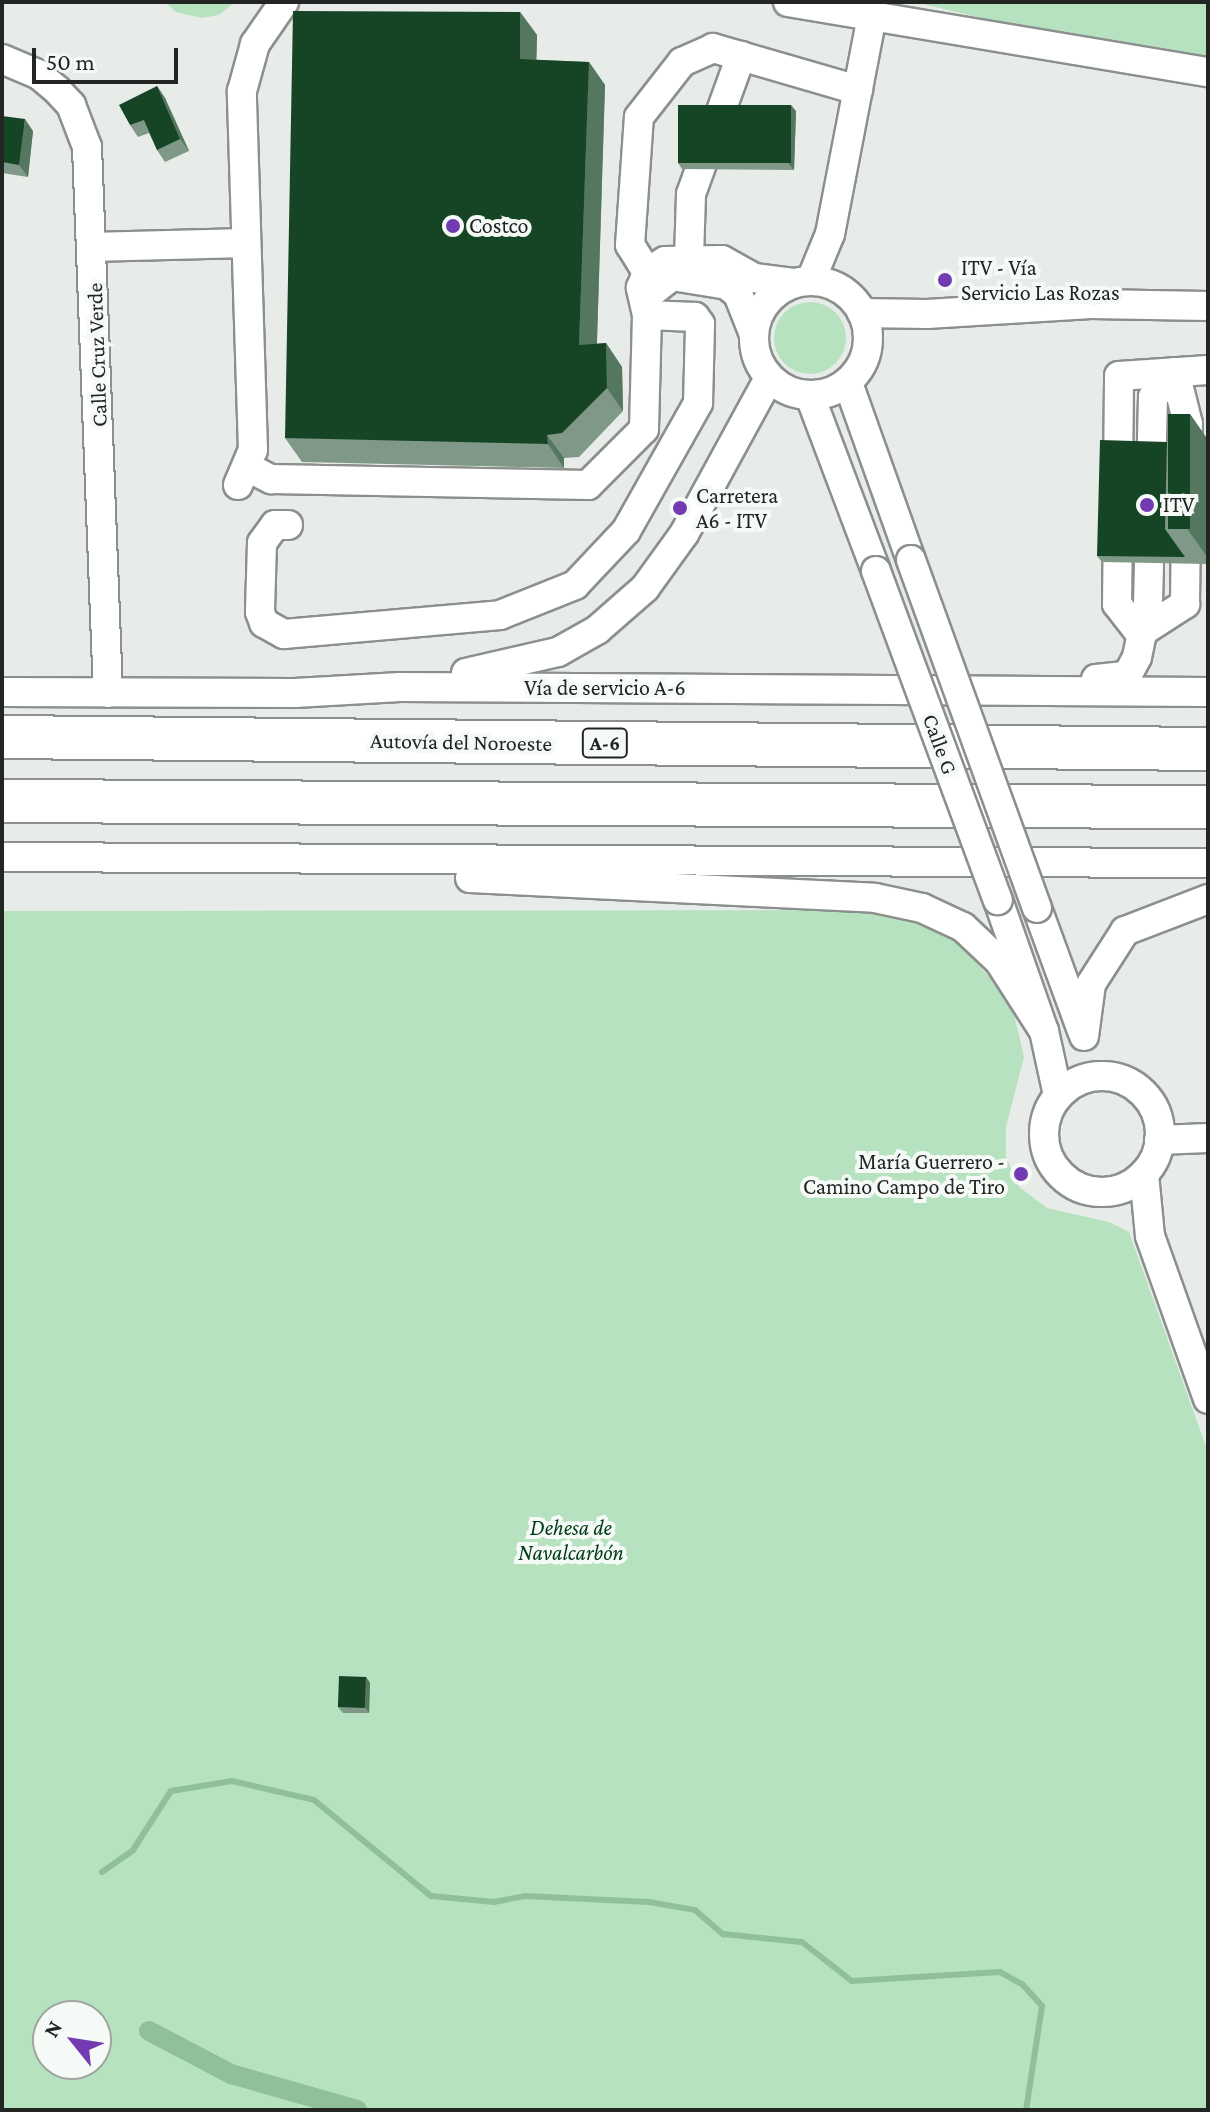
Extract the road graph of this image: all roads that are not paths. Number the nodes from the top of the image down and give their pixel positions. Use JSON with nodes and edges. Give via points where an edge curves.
{"nodes":[{"id":1,"x":284,"y":2,"type":"edge"},
{"id":2,"x":788,"y":2,"type":"edge"},
{"id":3,"x":872,"y":15,"type":"junction"},
{"id":4,"x":741,"y":56,"type":"junction"},
{"id":5,"x":2,"y":59,"type":"edge"},
{"id":6,"x":1208,"y":72,"type":"edge"},
{"id":7,"x":858,"y":90,"type":"junction"},
{"id":8,"x":243,"y":243,"type":"junction"},
{"id":9,"x":94,"y":247,"type":"junction"},
{"id":10,"x":689,"y":258,"type":"junction"},
{"id":11,"x":647,"y":272,"type":"junction"},
{"id":12,"x":812,"y":282,"type":"junction"},
{"id":13,"x":1208,"y":306,"type":"edge"},
{"id":14,"x":862,"y":313,"type":"junction"},
{"id":15,"x":647,"y":315,"type":"junction"},
{"id":16,"x":753,"y":332,"type":"junction"},
{"id":17,"x":1208,"y":370,"type":"edge"},
{"id":18,"x":1175,"y":372,"type":"junction"},
{"id":19,"x":769,"y":378,"type":"junction"},
{"id":20,"x":848,"y":383,"type":"junction"},
{"id":21,"x":810,"y":396,"type":"junction"},
{"id":22,"x":288,"y":525,"type":"dead end"},
{"id":23,"x":1140,"y":633,"type":"junction"},
{"id":24,"x":400,"y":687,"type":"junction"},
{"id":25,"x":1010,"y":689,"type":"junction"},
{"id":26,"x":2,"y":692,"type":"edge"},
{"id":27,"x":1208,"y":692,"type":"edge"},
{"id":28,"x":108,"y":693,"type":"junction"},
{"id":29,"x":2,"y":737,"type":"edge"},
{"id":30,"x":1208,"y":749,"type":"edge"},
{"id":31,"x":2,"y":801,"type":"edge"},
{"id":32,"x":873,"y":805,"type":"junction"},
{"id":33,"x":1208,"y":807,"type":"edge"},
{"id":34,"x":1208,"y":817,"type":"edge"},
{"id":35,"x":2,"y":857,"type":"edge"},
{"id":36,"x":1208,"y":863,"type":"edge"},
{"id":37,"x":2,"y":871,"type":"edge"},
{"id":38,"x":1208,"y":899,"type":"edge"},
{"id":39,"x":1044,"y":1031,"type":"junction"},
{"id":40,"x":1084,"y":1036,"type":"junction"},
{"id":41,"x":1102,"y":1075,"type":"junction"},
{"id":42,"x":1058,"y":1095,"type":"junction"},
{"id":43,"x":1208,"y":1138,"type":"edge"},
{"id":44,"x":1159,"y":1140,"type":"junction"},
{"id":45,"x":1144,"y":1174,"type":"junction"},
{"id":46,"x":1104,"y":1192,"type":"junction"},
{"id":47,"x":1150,"y":1236,"type":"junction"},
{"id":48,"x":1208,"y":1399,"type":"edge"}],
"edges":[{"from":1,"to":8,"type":"street","via":[[255,44],[242,91]]},
{"from":2,"to":3,"type":"street"},
{"from":3,"to":6,"type":"street"},
{"from":3,"to":7,"type":"street"},
{"from":4,"to":7,"type":"street"},
{"from":4,"to":10,"type":"street","via":[[691,194]]},
{"from":4,"to":11,"type":"street","via":[[700,50],[682,62],[639,117],[630,245]]},
{"from":5,"to":9,"type":"street","name":"Calle Cruz Verde","via":[[38,74],[57,90],[82,128]]},
{"from":7,"to":12,"type":"street","via":[[830,234]]},
{"from":8,"to":9,"type":"street"},
{"from":8,"to":15,"type":"street","via":[[253,450],[244,477],[588,485],[644,429]]},
{"from":9,"to":28,"type":"street","name":"Calle Cruz Verde"},
{"from":10,"to":11,"type":"street","via":[[665,261]]},
{"from":10,"to":12,"type":"street","via":[[722,260],[754,278]]},
{"from":11,"to":15,"type":"street","via":[[641,288]]},
{"from":12,"to":14,"type":"street"},
{"from":12,"to":16,"type":"street","via":[[767,301]]},
{"from":13,"to":14,"type":"street","via":[[1091,304]]},
{"from":14,"to":20,"type":"street","via":[[868,342],[865,358]]},
{"from":15,"to":16,"type":"street","via":[[661,280],[672,276],[713,283],[738,294]]},
{"from":15,"to":22,"type":"street","via":[[695,317],[700,324],[698,403],[626,531],[575,585],[500,615],[284,634],[264,623],[260,612],[262,543],[275,525]]},
{"from":16,"to":19,"type":"street","via":[[754,349]]},
{"from":17,"to":18,"type":"street"},
{"from":18,"to":23,"type":"street","via":[[1153,397],[1148,605]]},
{"from":18,"to":23,"type":"street","via":[[1188,424],[1185,604]]},
{"from":18,"to":23,"type":"street","via":[[1119,376],[1117,604]]},
{"from":19,"to":21,"type":"street","via":[[781,388]]},
{"from":19,"to":24,"type":"street","via":[[684,534],[645,588],[597,630],[558,652],[504,668]]},
{"from":20,"to":21,"type":"street"},
{"from":20,"to":40,"type":"street","name":"Calle G","bridge":true},
{"from":21,"to":39,"type":"street","name":"Calle G","bridge":true},
{"from":23,"to":25,"type":"street","via":[[1137,657],[1127,676]]},
{"from":24,"to":25,"type":"street","name":"Vía de servicio A-6"},
{"from":24,"to":28,"type":"street","name":"Vía de servicio A-6"},
{"from":25,"to":27,"type":"street","name":"Vía de servicio A-6"},
{"from":26,"to":28,"type":"street","name":"Vía de servicio A-6"},
{"from":29,"to":30,"type":"highway","name":"Autovía del Noroeste","number":"A-6"},
{"from":31,"to":32,"type":"highway"},
{"from":32,"to":33,"type":"highway"},
{"from":32,"to":34,"type":"highway","via":[[907,816]]},
{"from":35,"to":36,"type":"street"},
{"from":37,"to":39,"type":"street","via":[[319,873],[875,898],[922,908],[963,927],[999,961]]},
{"from":38,"to":40,"type":"street","via":[[1125,931],[1091,984]]},
{"from":39,"to":42,"type":"street","name":"Calle G"},
{"from":40,"to":41,"type":"street","name":"Calle G"},
{"from":41,"to":42,"type":"street","via":[[1078,1081]]},
{"from":41,"to":44,"type":"street","via":[[1123,1080],[1147,1097]]},
{"from":42,"to":46,"type":"street","via":[[1044,1128],[1051,1163],[1073,1185]]},
{"from":43,"to":44,"type":"street"},
{"from":44,"to":45,"type":"street"},
{"from":45,"to":46,"type":"street"},
{"from":45,"to":47,"type":"street"},
{"from":46,"to":47,"type":"street"},
{"from":47,"to":48,"type":"street"}]}
